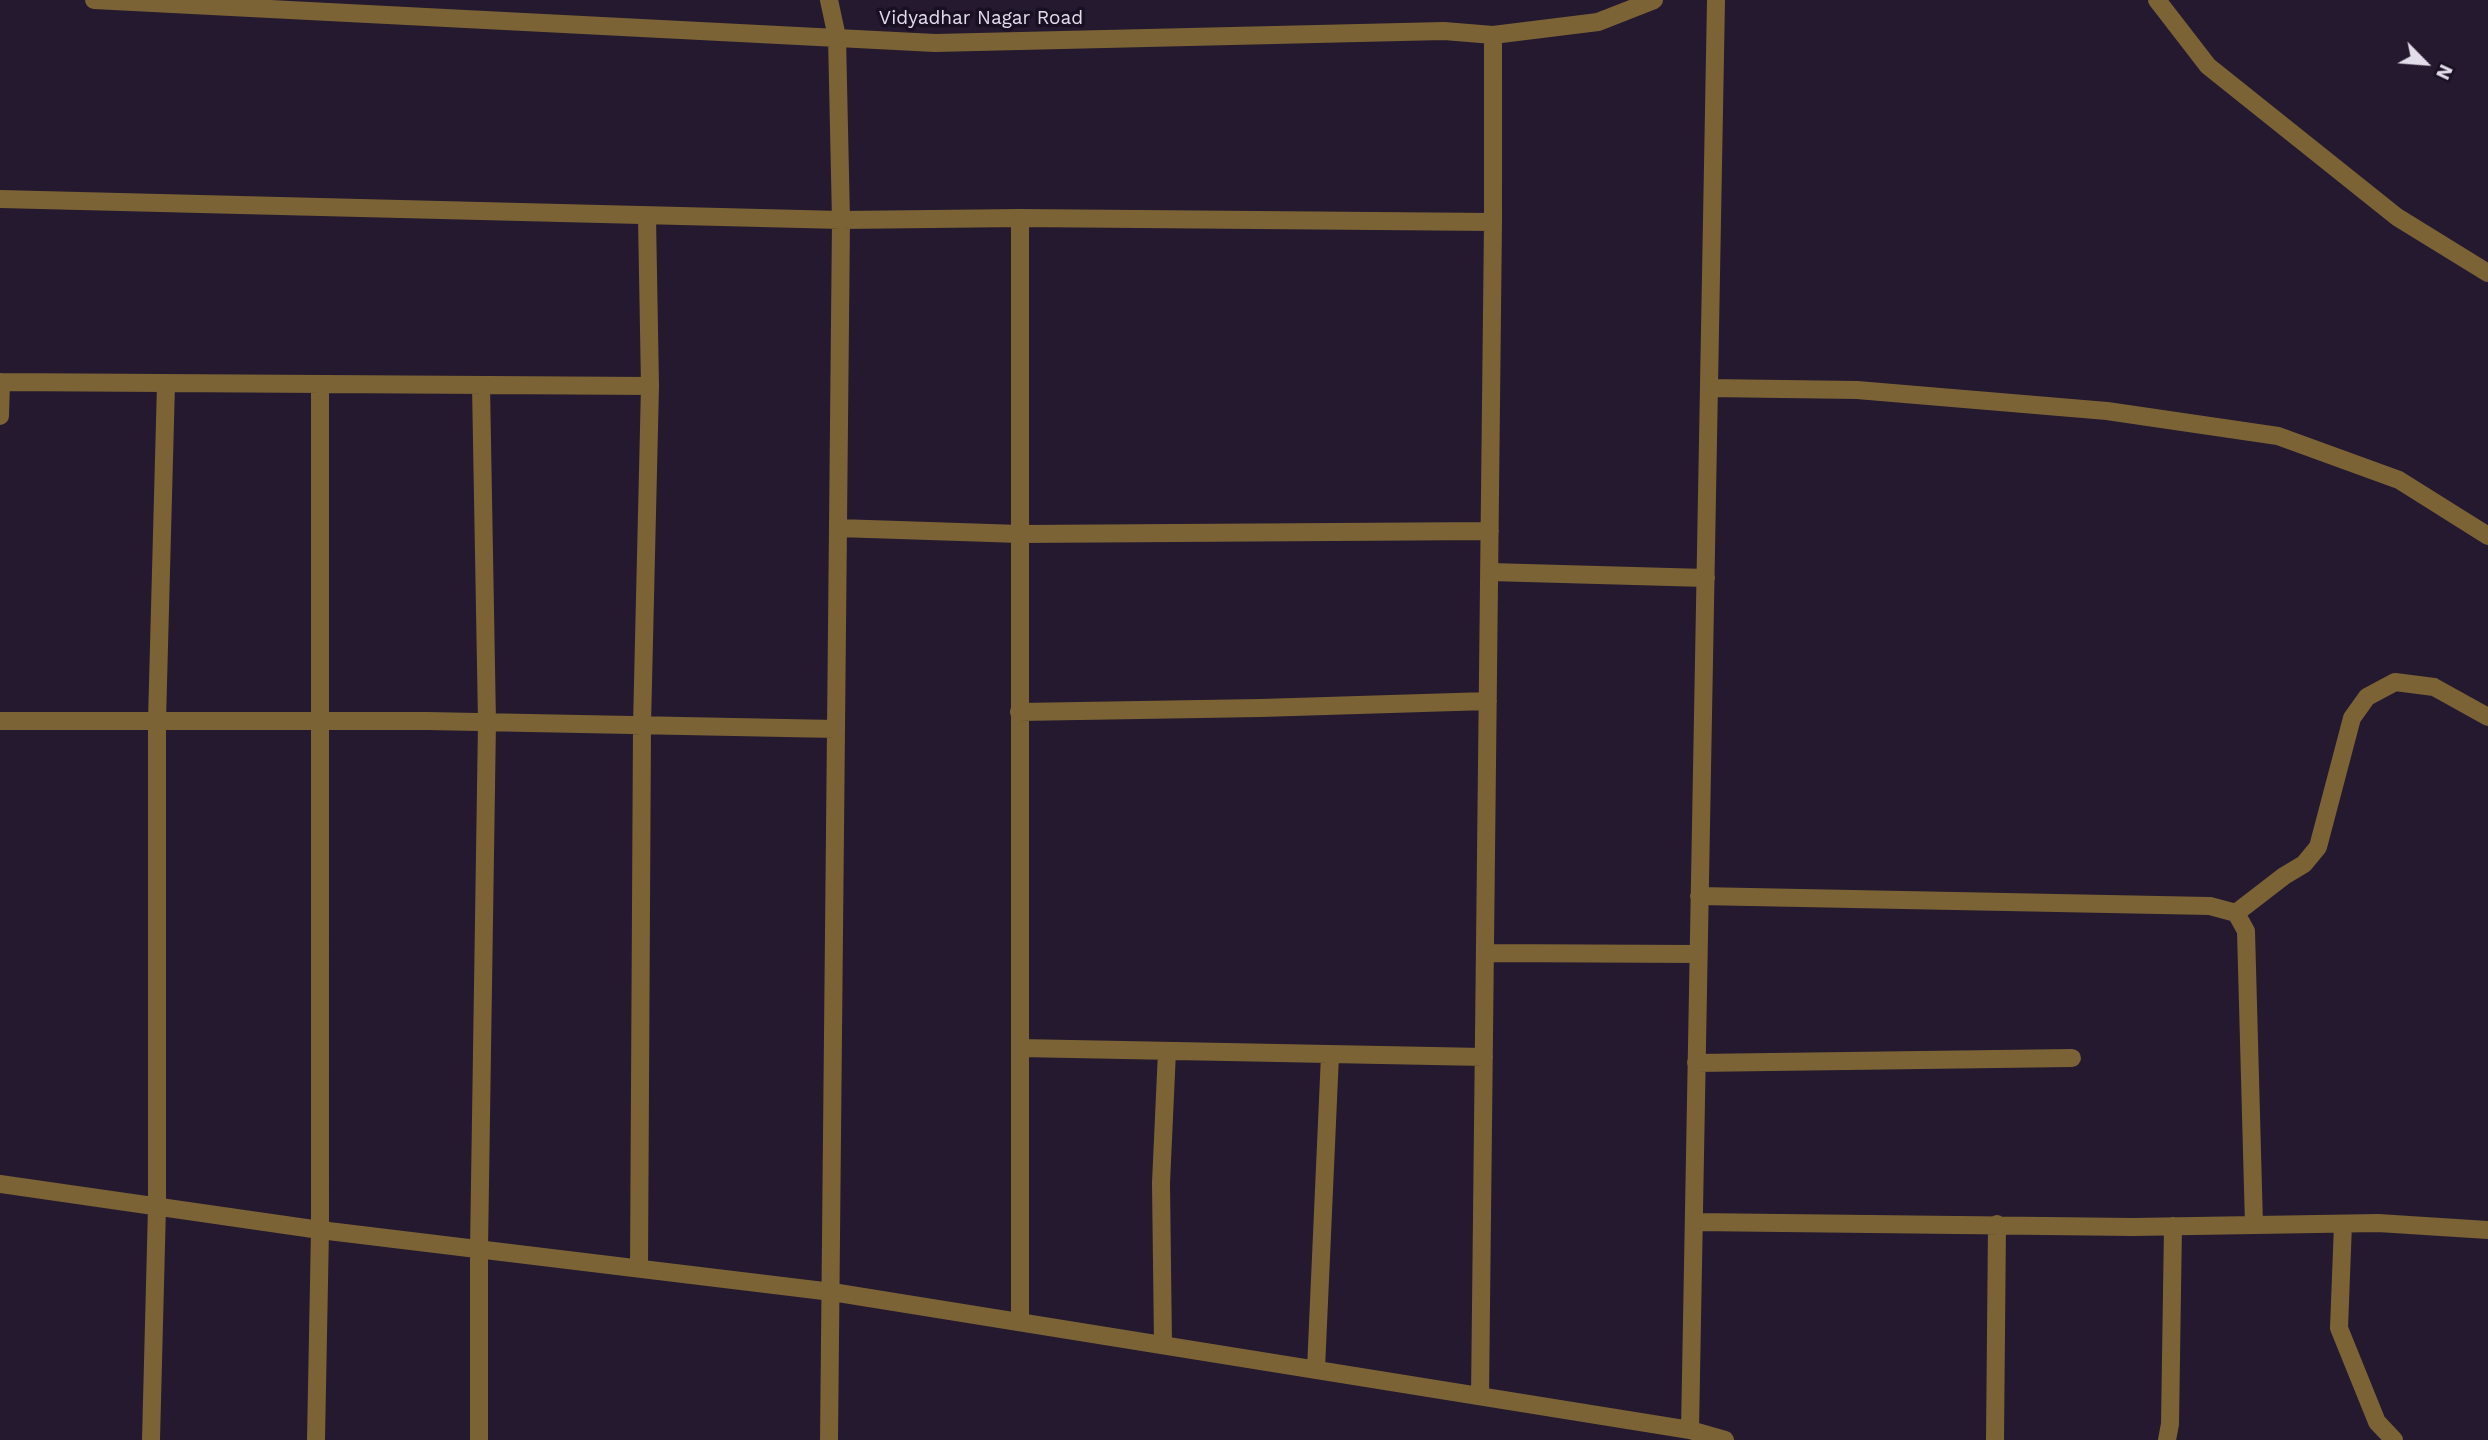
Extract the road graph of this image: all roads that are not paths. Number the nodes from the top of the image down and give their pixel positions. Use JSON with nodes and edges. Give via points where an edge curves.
{"nodes":[{"id":1,"x":94,"y":0,"type":"edge"},
{"id":2,"x":830,"y":0,"type":"edge"},
{"id":3,"x":1654,"y":0,"type":"edge"},
{"id":4,"x":1716,"y":0,"type":"edge"},
{"id":5,"x":2157,"y":0,"type":"edge"},
{"id":6,"x":1493,"y":35,"type":"junction"},
{"id":7,"x":836,"y":37,"type":"junction"},
{"id":8,"x":0,"y":199,"type":"edge"},
{"id":9,"x":647,"y":217,"type":"junction"},
{"id":10,"x":1020,"y":218,"type":"junction"},
{"id":11,"x":841,"y":220,"type":"junction"},
{"id":12,"x":1493,"y":222,"type":"junction"},
{"id":13,"x":2488,"y":273,"type":"edge"},
{"id":14,"x":0,"y":382,"type":"edge"},
{"id":15,"x":166,"y":384,"type":"junction"},
{"id":16,"x":320,"y":384,"type":"junction"},
{"id":17,"x":481,"y":385,"type":"junction"},
{"id":18,"x":650,"y":386,"type":"junction"},
{"id":19,"x":1709,"y":388,"type":"junction"},
{"id":20,"x":0,"y":416,"type":"edge"},
{"id":21,"x":838,"y":528,"type":"junction"},
{"id":22,"x":1490,"y":531,"type":"junction"},
{"id":23,"x":1020,"y":534,"type":"junction"},
{"id":24,"x":2488,"y":536,"type":"edge"},
{"id":25,"x":1490,"y":572,"type":"junction"},
{"id":26,"x":1706,"y":578,"type":"junction"},
{"id":27,"x":1488,"y":701,"type":"junction"},
{"id":28,"x":1019,"y":712,"type":"junction"},
{"id":29,"x":2488,"y":717,"type":"edge"},
{"id":30,"x":0,"y":721,"type":"edge"},
{"id":31,"x":157,"y":721,"type":"junction"},
{"id":32,"x":320,"y":722,"type":"junction"},
{"id":33,"x":487,"y":722,"type":"junction"},
{"id":34,"x":642,"y":725,"type":"junction"},
{"id":35,"x":836,"y":729,"type":"junction"},
{"id":36,"x":1699,"y":896,"type":"junction"},
{"id":37,"x":2236,"y":913,"type":"junction"},
{"id":38,"x":1485,"y":953,"type":"junction"},
{"id":39,"x":1698,"y":954,"type":"junction"},
{"id":40,"x":1020,"y":1048,"type":"junction"},
{"id":41,"x":1167,"y":1051,"type":"junction"},
{"id":42,"x":1330,"y":1055,"type":"junction"},
{"id":43,"x":1484,"y":1057,"type":"junction"},
{"id":44,"x":2072,"y":1058,"type":"dead end"},
{"id":45,"x":1696,"y":1063,"type":"junction"},
{"id":46,"x":0,"y":1184,"type":"edge"},
{"id":47,"x":157,"y":1207,"type":"junction"},
{"id":48,"x":1694,"y":1222,"type":"junction"},
{"id":49,"x":1997,"y":1224,"type":"junction"},
{"id":50,"x":2343,"y":1224,"type":"junction"},
{"id":51,"x":2253,"y":1225,"type":"junction"},
{"id":52,"x":2173,"y":1226,"type":"junction"},
{"id":53,"x":320,"y":1230,"type":"junction"},
{"id":54,"x":2488,"y":1230,"type":"edge"},
{"id":55,"x":479,"y":1249,"type":"junction"},
{"id":56,"x":639,"y":1268,"type":"junction"},
{"id":57,"x":832,"y":1292,"type":"junction"},
{"id":58,"x":1020,"y":1322,"type":"junction"},
{"id":59,"x":1163,"y":1345,"type":"junction"},
{"id":60,"x":1316,"y":1369,"type":"junction"},
{"id":61,"x":1480,"y":1396,"type":"junction"},
{"id":62,"x":1690,"y":1430,"type":"junction"},
{"id":63,"x":151,"y":1440,"type":"edge"},
{"id":64,"x":316,"y":1440,"type":"edge"},
{"id":65,"x":479,"y":1440,"type":"edge"},
{"id":66,"x":829,"y":1440,"type":"edge"},
{"id":67,"x":1725,"y":1440,"type":"edge"},
{"id":68,"x":1995,"y":1440,"type":"edge"},
{"id":69,"x":2166,"y":1440,"type":"edge"},
{"id":70,"x":2394,"y":1440,"type":"edge"}],
"edges":[{"from":1,"to":7,"type":"street","name":"Vidyadhar Nagar Road"},
{"from":2,"to":7,"type":"street"},
{"from":3,"to":6,"type":"street","name":"Vidyadhar Nagar Road","via":[[1598,22]]},
{"from":4,"to":19,"type":"street"},
{"from":5,"to":13,"type":"street","via":[[2208,66],[2397,217]]},
{"from":6,"to":7,"type":"street","name":"Vidyadhar Nagar Road","via":[[1444,31],[935,43]]},
{"from":6,"to":12,"type":"street"},
{"from":7,"to":11,"type":"street"},
{"from":8,"to":9,"type":"street"},
{"from":9,"to":11,"type":"street"},
{"from":9,"to":18,"type":"street"},
{"from":10,"to":11,"type":"street"},
{"from":10,"to":12,"type":"street"},
{"from":10,"to":23,"type":"street"},
{"from":11,"to":21,"type":"street"},
{"from":12,"to":22,"type":"street"},
{"from":14,"to":15,"type":"street"},
{"from":14,"to":20,"type":"street"},
{"from":15,"to":16,"type":"street"},
{"from":15,"to":31,"type":"street"},
{"from":16,"to":17,"type":"street"},
{"from":16,"to":32,"type":"street"},
{"from":17,"to":18,"type":"street"},
{"from":17,"to":33,"type":"street"},
{"from":18,"to":34,"type":"street"},
{"from":19,"to":24,"type":"street","via":[[1857,390],[2079,409],[2278,436],[2399,480]]},
{"from":19,"to":26,"type":"street"},
{"from":21,"to":23,"type":"street"},
{"from":21,"to":35,"type":"street"},
{"from":22,"to":23,"type":"street"},
{"from":22,"to":25,"type":"street"},
{"from":23,"to":28,"type":"street"},
{"from":25,"to":26,"type":"street"},
{"from":25,"to":27,"type":"street"},
{"from":26,"to":36,"type":"street"},
{"from":27,"to":28,"type":"street"},
{"from":27,"to":38,"type":"street"},
{"from":28,"to":40,"type":"street"},
{"from":29,"to":37,"type":"street","via":[[2434,687],[2395,682],[2367,697],[2352,718],[2318,847],[2304,864]]},
{"from":30,"to":31,"type":"street"},
{"from":31,"to":32,"type":"street"},
{"from":31,"to":47,"type":"street"},
{"from":32,"to":33,"type":"street"},
{"from":32,"to":53,"type":"street"},
{"from":33,"to":34,"type":"street"},
{"from":33,"to":55,"type":"street"},
{"from":34,"to":35,"type":"street"},
{"from":34,"to":56,"type":"street"},
{"from":35,"to":57,"type":"street"},
{"from":36,"to":37,"type":"street","via":[[2210,905]]},
{"from":36,"to":39,"type":"street"},
{"from":37,"to":51,"type":"street","via":[[2246,931]]},
{"from":38,"to":39,"type":"street"},
{"from":38,"to":43,"type":"street"},
{"from":39,"to":45,"type":"street"},
{"from":40,"to":41,"type":"street"},
{"from":40,"to":58,"type":"street"},
{"from":41,"to":42,"type":"street"},
{"from":41,"to":59,"type":"street","via":[[1161,1183]]},
{"from":42,"to":43,"type":"street"},
{"from":42,"to":60,"type":"street"},
{"from":43,"to":61,"type":"street"},
{"from":44,"to":45,"type":"street"},
{"from":45,"to":48,"type":"street"},
{"from":46,"to":47,"type":"street"},
{"from":47,"to":53,"type":"street"},
{"from":47,"to":63,"type":"street"},
{"from":48,"to":49,"type":"street"},
{"from":48,"to":62,"type":"street"},
{"from":49,"to":52,"type":"street"},
{"from":49,"to":68,"type":"street"},
{"from":50,"to":51,"type":"street"},
{"from":50,"to":54,"type":"street"},
{"from":50,"to":70,"type":"street","via":[[2339,1328],[2377,1422]]},
{"from":51,"to":52,"type":"street"},
{"from":52,"to":69,"type":"street"},
{"from":53,"to":55,"type":"street"},
{"from":53,"to":64,"type":"street"},
{"from":55,"to":56,"type":"street"},
{"from":55,"to":65,"type":"street"},
{"from":56,"to":57,"type":"street"},
{"from":57,"to":58,"type":"street"},
{"from":57,"to":66,"type":"street"},
{"from":58,"to":59,"type":"street"},
{"from":59,"to":60,"type":"street"},
{"from":60,"to":61,"type":"street"},
{"from":61,"to":62,"type":"street"},
{"from":62,"to":67,"type":"street"}]}
